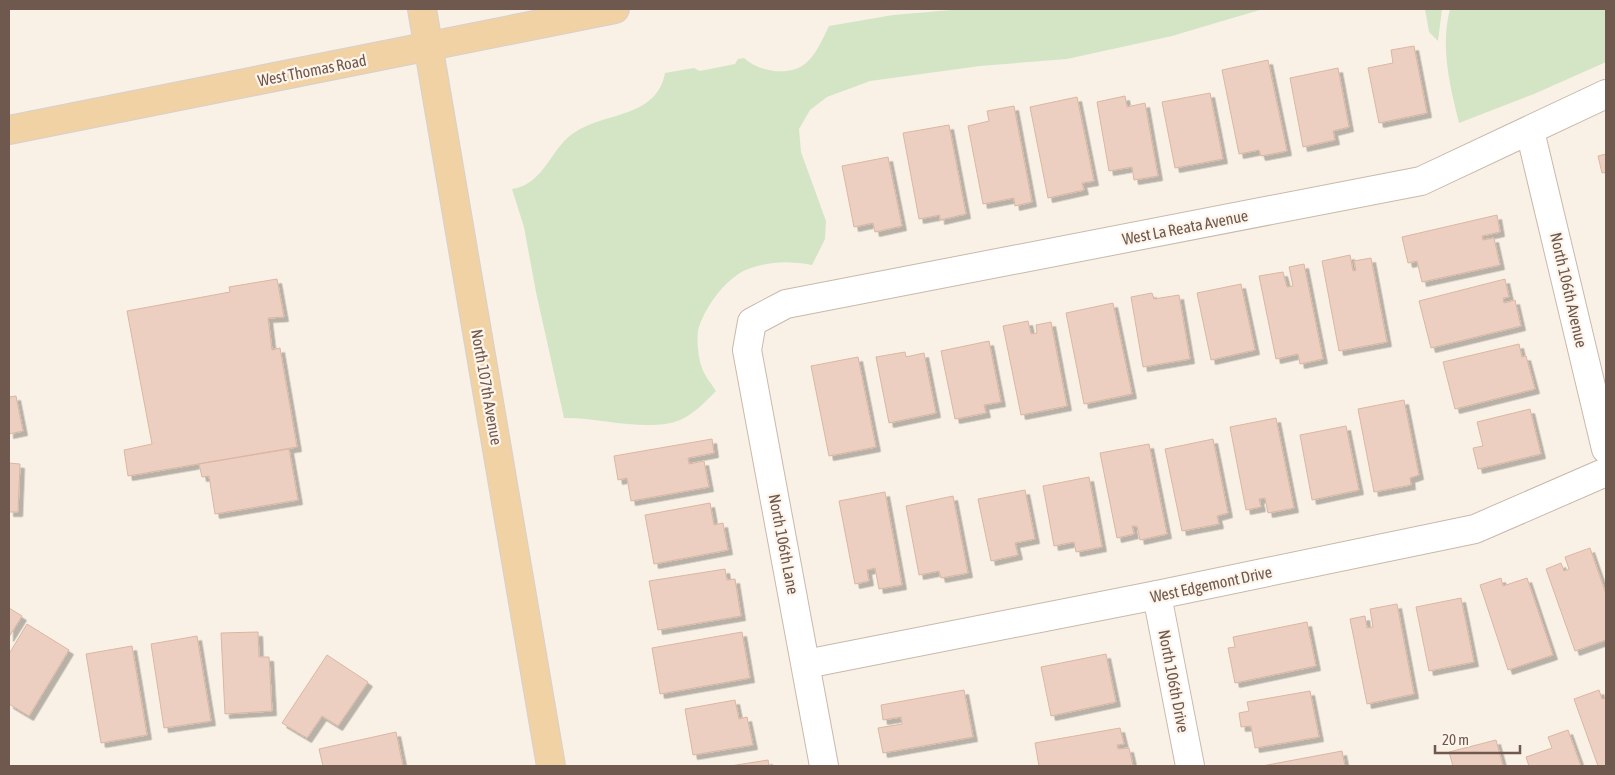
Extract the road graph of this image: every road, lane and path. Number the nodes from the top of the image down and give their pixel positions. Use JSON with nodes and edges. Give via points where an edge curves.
{"nodes":[{"id":1,"x":422,"y":9,"type":"edge"},
{"id":2,"x":615,"y":9,"type":"edge"},
{"id":3,"x":429,"y":46,"type":"junction"},
{"id":4,"x":1606,"y":94,"type":"edge"},
{"id":5,"x":9,"y":130,"type":"edge"},
{"id":6,"x":1530,"y":131,"type":"junction"},
{"id":7,"x":752,"y":322,"type":"joint"},
{"id":8,"x":1606,"y":448,"type":"edge"},
{"id":9,"x":1606,"y":472,"type":"edge"},
{"id":10,"x":1157,"y":595,"type":"junction"},
{"id":11,"x":806,"y":664,"type":"junction"},
{"id":12,"x":551,"y":766,"type":"edge"},
{"id":13,"x":824,"y":766,"type":"edge"},
{"id":14,"x":1190,"y":766,"type":"edge"}],
"edges":[{"from":1,"to":3,"type":"main road","name":"North 107th Avenue"},
{"from":2,"to":3,"type":"main road","name":"West Thomas Road"},
{"from":3,"to":5,"type":"main road","name":"West Thomas Road"},
{"from":3,"to":12,"type":"main road","name":"North 107th Avenue"},
{"from":4,"to":6,"type":"street","name":"West La Reata Avenue"},
{"from":6,"to":7,"type":"street","name":"West La Reata Avenue","via":[[1421,181],[786,304]]},
{"from":6,"to":8,"type":"street","name":"North 106th Avenue"},
{"from":7,"to":11,"type":"street","name":"North 106th Lane","via":[[747,350]]},
{"from":9,"to":10,"type":"street","name":"West Edgemont Drive","via":[[1475,529]]},
{"from":10,"to":11,"type":"street","name":"West Edgemont Drive"},
{"from":10,"to":14,"type":"street","name":"North 106th Drive"},
{"from":11,"to":13,"type":"street","name":"North 106th Lane"}]}
